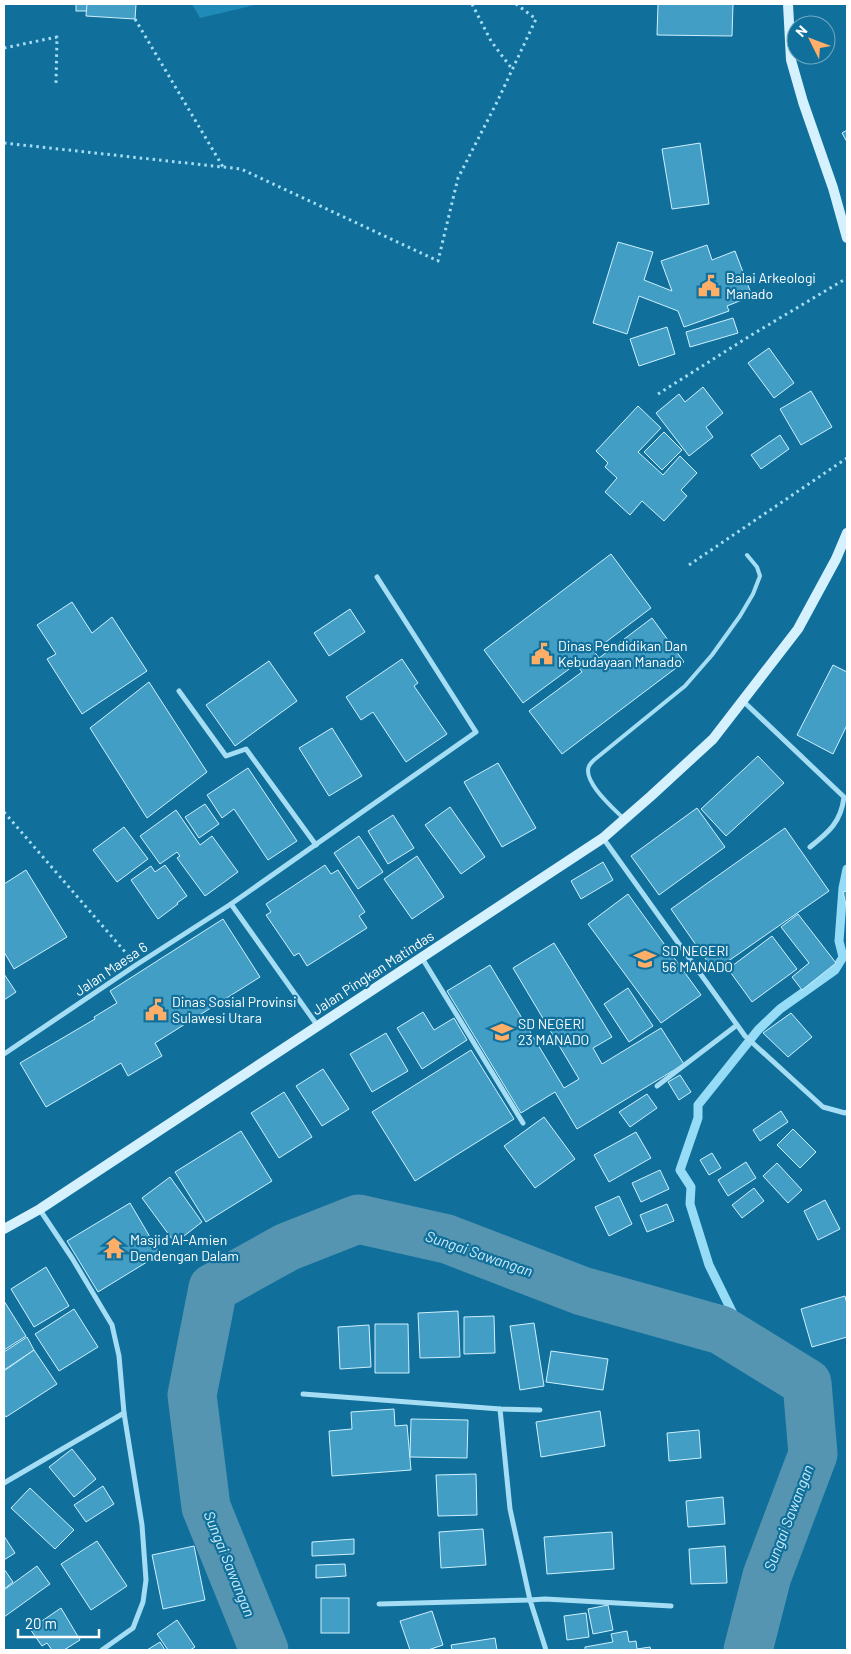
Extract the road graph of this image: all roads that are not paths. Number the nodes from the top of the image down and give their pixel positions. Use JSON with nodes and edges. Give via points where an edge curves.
{"nodes":[{"id":1,"x":788,"y":4,"type":"edge"},
{"id":2,"x":847,"y":238,"type":"edge"},
{"id":3,"x":847,"y":533,"type":"edge"},
{"id":4,"x":747,"y":555,"type":"dead end"},
{"id":5,"x":377,"y":577,"type":"dead end"},
{"id":6,"x":180,"y":691,"type":"dead end"},
{"id":7,"x":743,"y":701,"type":"junction"},
{"id":8,"x":624,"y":820,"type":"junction"},
{"id":9,"x":603,"y":838,"type":"junction"},
{"id":10,"x":316,"y":845,"type":"junction"},
{"id":11,"x":810,"y":847,"type":"dead end"},
{"id":12,"x":231,"y":904,"type":"junction"},
{"id":13,"x":422,"y":958,"type":"junction"},
{"id":14,"x":317,"y":1025,"type":"junction"},
{"id":15,"x":737,"y":1025,"type":"junction"},
{"id":16,"x":4,"y":1054,"type":"edge"},
{"id":17,"x":657,"y":1086,"type":"dead end"},
{"id":18,"x":847,"y":1112,"type":"edge"},
{"id":19,"x":523,"y":1123,"type":"dead end"},
{"id":20,"x":40,"y":1209,"type":"junction"},
{"id":21,"x":4,"y":1230,"type":"edge"},
{"id":22,"x":303,"y":1394,"type":"dead end"},
{"id":23,"x":500,"y":1409,"type":"junction"},
{"id":24,"x":540,"y":1410,"type":"dead end"},
{"id":25,"x":124,"y":1414,"type":"junction"},
{"id":26,"x":4,"y":1483,"type":"edge"},
{"id":27,"x":530,"y":1600,"type":"junction"},
{"id":28,"x":379,"y":1604,"type":"dead end"},
{"id":29,"x":671,"y":1606,"type":"dead end"},
{"id":30,"x":102,"y":1650,"type":"edge"},
{"id":31,"x":546,"y":1650,"type":"edge"}],
"edges":[{"from":1,"to":2,"type":"street","via":[[791,60]]},
{"from":3,"to":7,"type":"street","name":"Jalan Pingkan Matindas","via":[[798,630]]},
{"from":4,"to":8,"type":"lane","via":[[757,566],[760,576],[740,616],[712,655],[685,686],[588,767],[588,776],[597,791]]},
{"from":5,"to":10,"type":"street","name":"Jalan Maesa 6","via":[[476,732]]},
{"from":6,"to":10,"type":"street","via":[[226,756],[246,749]]},
{"from":7,"to":8,"type":"street","name":"Jalan Pingkan Matindas","via":[[713,740]]},
{"from":7,"to":11,"type":"street","via":[[844,797],[842,812],[830,831]]},
{"from":8,"to":9,"type":"street","name":"Jalan Pingkan Matindas"},
{"from":9,"to":13,"type":"street","name":"Jalan Pingkan Matindas"},
{"from":9,"to":15,"type":"street"},
{"from":10,"to":12,"type":"street","name":"Jalan Maesa 6"},
{"from":12,"to":14,"type":"street"},
{"from":12,"to":16,"type":"street","name":"Jalan Maesa 6"},
{"from":13,"to":14,"type":"street","name":"Jalan Pingkan Matindas"},
{"from":13,"to":19,"type":"street"},
{"from":14,"to":20,"type":"street","name":"Jalan Pingkan Matindas"},
{"from":15,"to":17,"type":"street"},
{"from":15,"to":18,"type":"street","via":[[745,1036],[824,1107]]},
{"from":20,"to":21,"type":"street","name":"Jalan Pingkan Matindas"},
{"from":20,"to":25,"type":"street","via":[[112,1325],[119,1356]]},
{"from":22,"to":23,"type":"street"},
{"from":23,"to":24,"type":"street"},
{"from":23,"to":27,"type":"street","via":[[510,1509]]},
{"from":25,"to":26,"type":"street"},
{"from":25,"to":30,"type":"street","via":[[142,1525],[146,1580],[143,1602],[133,1628]]},
{"from":27,"to":28,"type":"street"},
{"from":27,"to":29,"type":"street"},
{"from":27,"to":31,"type":"street"}]}
